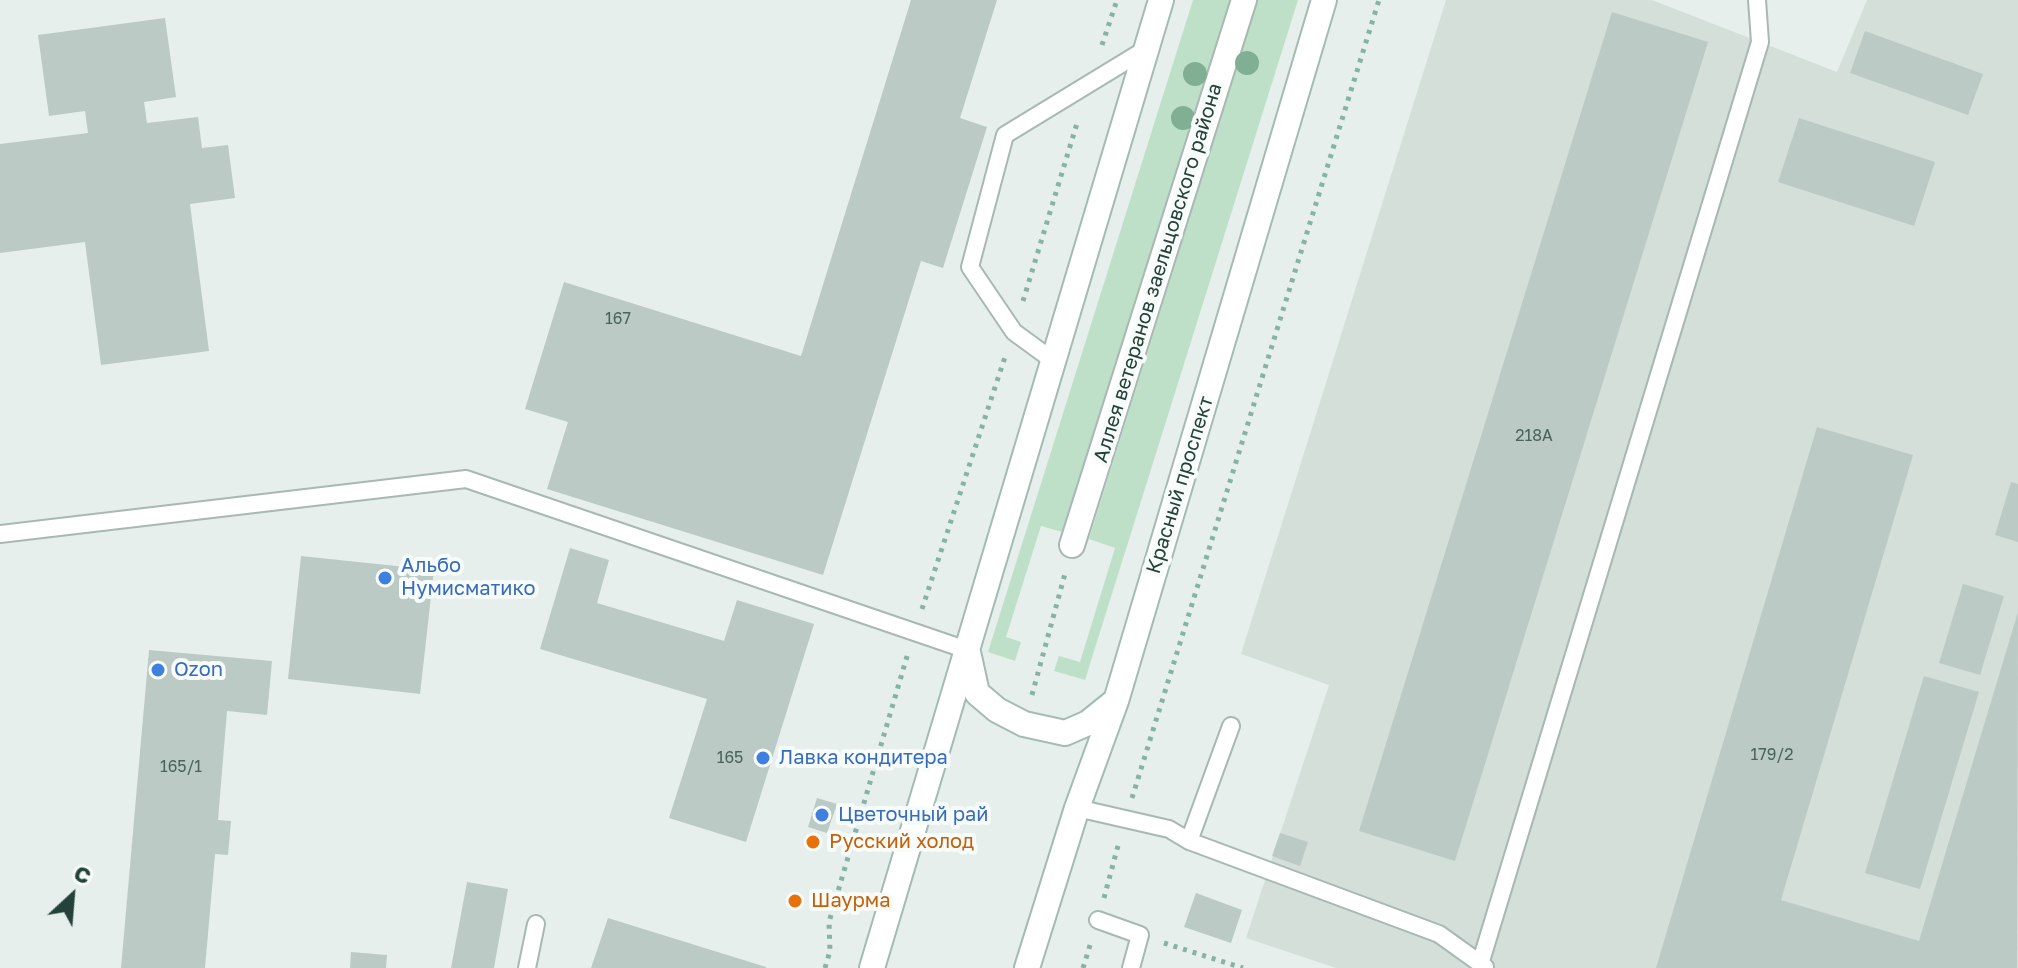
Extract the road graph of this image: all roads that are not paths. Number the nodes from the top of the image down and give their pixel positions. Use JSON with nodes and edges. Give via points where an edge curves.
{"nodes":[{"id":1,"x":1161,"y":0,"type":"edge"},
{"id":2,"x":1244,"y":0,"type":"edge"},
{"id":3,"x":1324,"y":0,"type":"edge"},
{"id":4,"x":1757,"y":0,"type":"edge"},
{"id":5,"x":1146,"y":49,"type":"junction"},
{"id":6,"x":1055,"y":362,"type":"junction"},
{"id":7,"x":0,"y":534,"type":"edge"},
{"id":8,"x":1072,"y":545,"type":"road end"},
{"id":9,"x":967,"y":650,"type":"junction"},
{"id":10,"x":1116,"y":701,"type":"junction"},
{"id":11,"x":1231,"y":726,"type":"dead end"},
{"id":12,"x":1077,"y":808,"type":"junction"},
{"id":13,"x":1189,"y":841,"type":"junction"},
{"id":14,"x":1098,"y":920,"type":"road end"},
{"id":15,"x":536,"y":924,"type":"dead end"},
{"id":16,"x":1484,"y":965,"type":"edge"},
{"id":17,"x":527,"y":968,"type":"edge"},
{"id":18,"x":872,"y":968,"type":"edge"},
{"id":19,"x":1027,"y":968,"type":"edge"},
{"id":20,"x":1131,"y":968,"type":"edge"}],
"edges":[{"from":1,"to":5,"type":"main road"},
{"from":2,"to":8,"type":"main road","name":"Аллея ветеранов заельцовского района"},
{"from":3,"to":10,"type":"main road","name":"Красный проспект"},
{"from":4,"to":16,"type":"lane","via":[[1760,42]]},
{"from":5,"to":6,"type":"main road"},
{"from":5,"to":6,"type":"lane","via":[[1005,135],[970,267],[1014,332]]},
{"from":6,"to":9,"type":"main road"},
{"from":7,"to":9,"type":"lane","via":[[466,479]]},
{"from":9,"to":10,"type":"main road","via":[[977,693],[1024,724],[1065,733]]},
{"from":9,"to":18,"type":"main road"},
{"from":10,"to":12,"type":"main road","name":"Красный проспект"},
{"from":11,"to":13,"type":"lane"},
{"from":12,"to":13,"type":"lane","via":[[1169,829]]},
{"from":12,"to":19,"type":"main road","name":"Красный проспект"},
{"from":13,"to":16,"type":"lane","via":[[1439,934]]},
{"from":14,"to":20,"type":"lane","via":[[1140,935]]},
{"from":15,"to":17,"type":"lane"}]}
